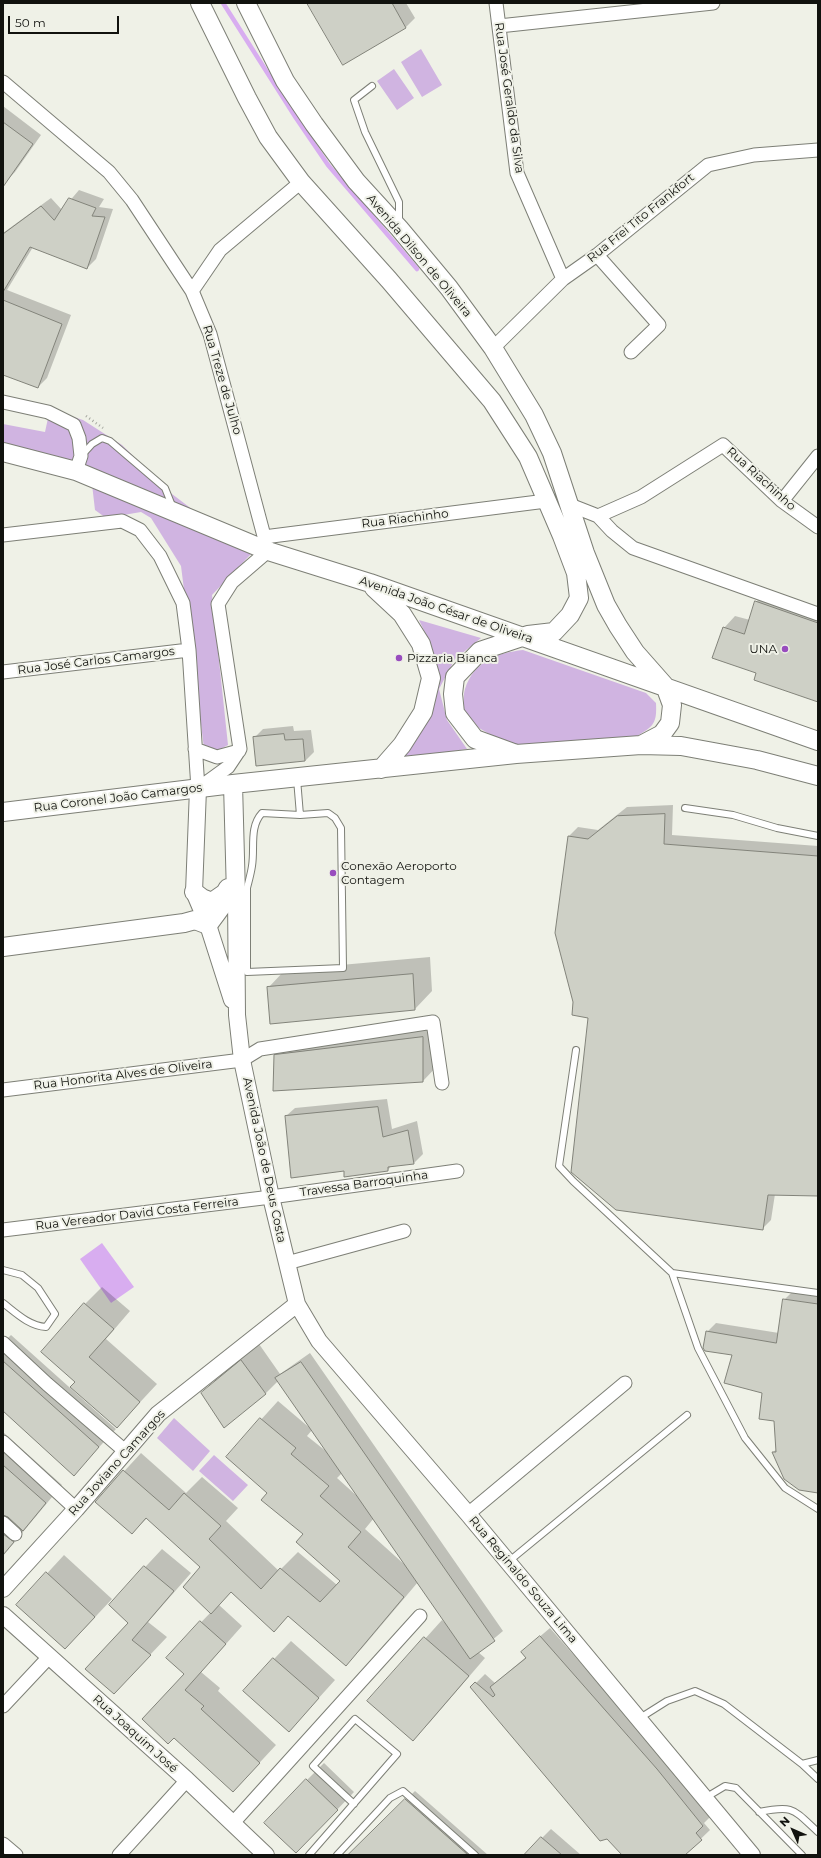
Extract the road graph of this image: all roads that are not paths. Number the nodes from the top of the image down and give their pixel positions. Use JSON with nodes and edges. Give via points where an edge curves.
{"nodes":[{"id":1,"x":200,"y":3,"type":"edge"},
{"id":2,"x":246,"y":3,"type":"edge"},
{"id":3,"x":496,"y":3,"type":"edge"},
{"id":4,"x":713,"y":3,"type":"edge"},
{"id":5,"x":499,"y":26,"type":"junction"},
{"id":6,"x":3,"y":82,"type":"edge"},
{"id":7,"x":372,"y":86,"type":"dead end"},
{"id":8,"x":818,"y":150,"type":"edge"},
{"id":9,"x":301,"y":182,"type":"junction"},
{"id":10,"x":399,"y":228,"type":"junction"},
{"id":11,"x":597,"y":255,"type":"junction"},
{"id":12,"x":563,"y":279,"type":"junction"},
{"id":13,"x":192,"y":291,"type":"junction"},
{"id":14,"x":493,"y":348,"type":"junction"},
{"id":15,"x":631,"y":352,"type":"dead end"},
{"id":16,"x":3,"y":402,"type":"edge"},
{"id":17,"x":3,"y":452,"type":"edge"},
{"id":18,"x":818,"y":456,"type":"edge"},
{"id":19,"x":79,"y":464,"type":"junction"},
{"id":20,"x":546,"y":501,"type":"junction"},
{"id":21,"x":782,"y":501,"type":"junction"},
{"id":22,"x":570,"y":505,"type":"junction"},
{"id":23,"x":175,"y":513,"type":"junction"},
{"id":24,"x":598,"y":516,"type":"junction"},
{"id":25,"x":818,"y":527,"type":"edge"},
{"id":26,"x":3,"y":535,"type":"edge"},
{"id":27,"x":266,"y":544,"type":"junction"},
{"id":28,"x":370,"y":583,"type":"junction"},
{"id":29,"x":818,"y":614,"type":"edge"},
{"id":30,"x":521,"y":636,"type":"junction"},
{"id":31,"x":190,"y":650,"type":"junction"},
{"id":32,"x":3,"y":672,"type":"edge"},
{"id":33,"x":665,"y":686,"type":"junction"},
{"id":34,"x":818,"y":741,"type":"edge"},
{"id":35,"x":641,"y":745,"type":"junction"},
{"id":36,"x":195,"y":749,"type":"junction"},
{"id":37,"x":239,"y":751,"type":"junction"},
{"id":38,"x":516,"y":754,"type":"junction"},
{"id":39,"x":381,"y":769,"type":"junction"},
{"id":40,"x":818,"y":776,"type":"edge"},
{"id":41,"x":297,"y":778,"type":"junction"},
{"id":42,"x":233,"y":784,"type":"junction"},
{"id":43,"x":198,"y":789,"type":"junction"},
{"id":44,"x":685,"y":808,"type":"dead end"},
{"id":45,"x":3,"y":812,"type":"edge"},
{"id":46,"x":300,"y":815,"type":"junction"},
{"id":47,"x":818,"y":836,"type":"edge"},
{"id":48,"x":235,"y":872,"type":"junction"},
{"id":49,"x":242,"y":891,"type":"junction"},
{"id":50,"x":194,"y":892,"type":"junction"},
{"id":51,"x":208,"y":925,"type":"junction"},
{"id":52,"x":3,"y":947,"type":"edge"},
{"id":53,"x":237,"y":1015,"type":"junction"},
{"id":54,"x":576,"y":1050,"type":"dead end"},
{"id":55,"x":242,"y":1060,"type":"junction"},
{"id":56,"x":442,"y":1084,"type":"dead end"},
{"id":57,"x":3,"y":1090,"type":"edge"},
{"id":58,"x":457,"y":1171,"type":"dead end"},
{"id":59,"x":271,"y":1197,"type":"junction"},
{"id":60,"x":3,"y":1230,"type":"edge"},
{"id":61,"x":404,"y":1231,"type":"dead end"},
{"id":62,"x":287,"y":1263,"type":"junction"},
{"id":63,"x":3,"y":1270,"type":"edge"},
{"id":64,"x":672,"y":1273,"type":"junction"},
{"id":65,"x":818,"y":1293,"type":"edge"},
{"id":66,"x":3,"y":1303,"type":"edge"},
{"id":67,"x":297,"y":1304,"type":"junction"},
{"id":68,"x":3,"y":1343,"type":"edge"},
{"id":69,"x":625,"y":1383,"type":"dead end"},
{"id":70,"x":687,"y":1415,"type":"dead end"},
{"id":71,"x":3,"y":1442,"type":"edge"},
{"id":72,"x":125,"y":1451,"type":"junction"},
{"id":73,"x":76,"y":1509,"type":"junction"},
{"id":74,"x":818,"y":1509,"type":"edge"},
{"id":75,"x":468,"y":1514,"type":"junction"},
{"id":76,"x":3,"y":1523,"type":"edge"},
{"id":77,"x":15,"y":1534,"type":"dead end"},
{"id":78,"x":508,"y":1562,"type":"junction"},
{"id":79,"x":3,"y":1589,"type":"edge"},
{"id":80,"x":3,"y":1615,"type":"edge"},
{"id":81,"x":420,"y":1616,"type":"dead end"},
{"id":82,"x":49,"y":1657,"type":"junction"},
{"id":83,"x":3,"y":1706,"type":"edge"},
{"id":84,"x":639,"y":1719,"type":"junction"},
{"id":85,"x":818,"y":1760,"type":"edge"},
{"id":86,"x":802,"y":1764,"type":"junction"},
{"id":87,"x":818,"y":1779,"type":"edge"},
{"id":88,"x":187,"y":1780,"type":"junction"},
{"id":89,"x":705,"y":1798,"type":"junction"},
{"id":90,"x":354,"y":1804,"type":"junction"},
{"id":91,"x":759,"y":1812,"type":"junction"},
{"id":92,"x":233,"y":1823,"type":"junction"},
{"id":93,"x":818,"y":1832,"type":"edge"},
{"id":94,"x":3,"y":1844,"type":"edge"},
{"id":95,"x":16,"y":1855,"type":"edge"},
{"id":96,"x":119,"y":1855,"type":"edge"},
{"id":97,"x":266,"y":1855,"type":"edge"},
{"id":98,"x":309,"y":1855,"type":"edge"},
{"id":99,"x":337,"y":1855,"type":"edge"},
{"id":100,"x":475,"y":1855,"type":"edge"},
{"id":101,"x":752,"y":1855,"type":"edge"},
{"id":102,"x":802,"y":1855,"type":"edge"}],
"edges":[{"from":1,"to":9,"type":"main road","via":[[268,137]]},
{"from":2,"to":10,"type":"main road","name":"Avenida Dilson de Oliveira","via":[[285,81],[314,124],[356,181]]},
{"from":3,"to":5,"type":"street","name":"Rua José Geraldo da Silva"},
{"from":4,"to":5,"type":"street"},
{"from":5,"to":12,"type":"street","name":"Rua José Geraldo da Silva","via":[[517,173]]},
{"from":6,"to":13,"type":"street","name":"Rua Treze de Julho","via":[[109,172],[132,200]]},
{"from":7,"to":10,"type":"lane","via":[[354,100],[365,132],[399,202]]},
{"from":8,"to":11,"type":"street","name":"Rua Frei Tito Frankfort","via":[[754,155],[708,165]]},
{"from":9,"to":13,"type":"street","via":[[220,250]]},
{"from":9,"to":20,"type":"main road","via":[[492,401],[528,457]]},
{"from":10,"to":14,"type":"main road","name":"Avenida Dilson de Oliveira","via":[[449,288]]},
{"from":11,"to":12,"type":"street","name":"Rua Frei Tito Frankfort"},
{"from":11,"to":15,"type":"street","via":[[658,325]]},
{"from":12,"to":14,"type":"street","name":"Rua Frei Tito Frankfort"},
{"from":13,"to":27,"type":"street","name":"Rua Treze de Julho","via":[[210,334]]},
{"from":14,"to":22,"type":"main road","name":"Avenida Dilson de Oliveira","via":[[534,415],[552,453]]},
{"from":16,"to":19,"type":"street","via":[[48,412],[74,425],[79,438]]},
{"from":17,"to":19,"type":"main road"},
{"from":18,"to":21,"type":"street"},
{"from":19,"to":23,"type":"main road","name":"Avenida João César de Oliveira"},
{"from":19,"to":23,"type":"lane","via":[[92,444],[102,438],[110,441],[165,488]]},
{"from":20,"to":27,"type":"street","name":"Rua Riachinho"},
{"from":20,"to":30,"type":"main road","via":[[576,573],[579,598],[570,615],[554,632]]},
{"from":21,"to":24,"type":"street","name":"Rua Riachinho","via":[[723,445],[641,497]]},
{"from":21,"to":25,"type":"street","name":"Rua Riachinho"},
{"from":22,"to":24,"type":"street"},
{"from":22,"to":33,"type":"main road","name":"Avenida Dilson de Oliveira","via":[[585,553],[606,605],[636,652]]},
{"from":23,"to":27,"type":"main road","name":"Avenida João César de Oliveira"},
{"from":24,"to":29,"type":"street","via":[[633,548]]},
{"from":26,"to":31,"type":"street","name":"Avenida João de Deus Costa","via":[[122,521],[140,530],[160,556],[183,603]]},
{"from":27,"to":28,"type":"main road","name":"Avenida João César de Oliveira"},
{"from":27,"to":37,"type":"street","via":[[232,582],[218,604]]},
{"from":28,"to":30,"type":"main road","name":"Avenida João César de Oliveira"},
{"from":28,"to":39,"type":"main road","via":[[402,614],[421,644],[431,678],[423,712],[402,745]]},
{"from":30,"to":33,"type":"main road","name":"Avenida João César de Oliveira"},
{"from":30,"to":38,"type":"main road","via":[[480,651],[455,677],[453,694],[455,713],[475,739]]},
{"from":31,"to":32,"type":"street","name":"Rua José Carlos Camargos"},
{"from":31,"to":36,"type":"street","name":"Avenida João de Deus Costa"},
{"from":33,"to":34,"type":"main road","name":"Avenida João César de Oliveira"},
{"from":33,"to":35,"type":"main road","via":[[672,705],[670,723],[662,734]]},
{"from":35,"to":38,"type":"main road"},
{"from":35,"to":40,"type":"main road","via":[[681,746],[757,760]]},
{"from":36,"to":37,"type":"street","via":[[217,757]]},
{"from":36,"to":43,"type":"street","name":"Avenida João de Deus Costa"},
{"from":37,"to":43,"type":"street","via":[[228,767]]},
{"from":38,"to":39,"type":"main road"},
{"from":39,"to":41,"type":"main road"},
{"from":41,"to":42,"type":"main road"},
{"from":41,"to":46,"type":"lane"},
{"from":42,"to":43,"type":"main road","name":"Rua Coronel João Camargos"},
{"from":42,"to":48,"type":"main road","name":"Avenida João de Deus Costa"},
{"from":43,"to":45,"type":"main road","name":"Rua Coronel João Camargos"},
{"from":43,"to":50,"type":"street","name":"Avenida João de Deus Costa"},
{"from":44,"to":47,"type":"lane","via":[[733,815],[777,828]]},
{"from":46,"to":49,"type":"lane","via":[[262,813],[256,819],[252,865]]},
{"from":46,"to":49,"type":"lane","via":[[328,814],[335,818],[341,828],[343,968],[247,972]]},
{"from":48,"to":49,"type":"main road","name":"Avenida João de Deus Costa"},
{"from":48,"to":50,"type":"main road","via":[[225,893],[219,899],[212,902]]},
{"from":49,"to":51,"type":"main road","via":[[222,906]]},
{"from":49,"to":53,"type":"street","name":"Avenida João de Deus Costa"},
{"from":50,"to":51,"type":"street","name":"Avenida João de Deus Costa"},
{"from":51,"to":52,"type":"main road","via":[[195,920]]},
{"from":51,"to":53,"type":"street","name":"Avenida João de Deus Costa"},
{"from":53,"to":55,"type":"street","name":"Avenida João de Deus Costa"},
{"from":54,"to":64,"type":"lane","via":[[559,1166]]},
{"from":55,"to":56,"type":"street","via":[[260,1049],[433,1022]]},
{"from":55,"to":57,"type":"street","name":"Rua Honorita Alves de Oliveira"},
{"from":55,"to":59,"type":"street","name":"Avenida João de Deus Costa"},
{"from":58,"to":59,"type":"street","name":"Travessa Barroquinha"},
{"from":59,"to":60,"type":"street","name":"Rua Vereador David Costa Ferreira"},
{"from":59,"to":62,"type":"street","name":"Avenida João de Deus Costa"},
{"from":61,"to":62,"type":"street"},
{"from":62,"to":67,"type":"street","name":"Avenida João de Deus Costa"},
{"from":63,"to":66,"type":"lane","via":[[22,1275],[38,1288],[55,1314],[46,1327],[37,1326]]},
{"from":64,"to":65,"type":"lane"},
{"from":64,"to":74,"type":"lane","via":[[698,1348],[745,1438],[785,1488]]},
{"from":67,"to":72,"type":"street","name":"Rua Joviano Camargos","via":[[158,1414]]},
{"from":67,"to":75,"type":"street","name":"Rua Reginaldo Souza Lima","via":[[319,1341]]},
{"from":68,"to":72,"type":"street"},
{"from":69,"to":75,"type":"street"},
{"from":70,"to":78,"type":"lane"},
{"from":71,"to":73,"type":"street"},
{"from":72,"to":73,"type":"street","name":"Rua Joviano Camargos"},
{"from":73,"to":79,"type":"street","name":"Rua Joviano Camargos"},
{"from":75,"to":78,"type":"street","name":"Rua Reginaldo Souza Lima"},
{"from":76,"to":77,"type":"street"},
{"from":78,"to":84,"type":"street","name":"Rua Reginaldo Souza Lima"},
{"from":80,"to":82,"type":"street","name":"Rua Joaquim José"},
{"from":81,"to":92,"type":"street"},
{"from":82,"to":83,"type":"street"},
{"from":82,"to":88,"type":"street","name":"Rua Joaquim José"},
{"from":84,"to":86,"type":"lane","via":[[667,1701],[695,1691],[724,1704]]},
{"from":84,"to":89,"type":"street","name":"Rua Reginaldo Souza Lima"},
{"from":85,"to":86,"type":"lane"},
{"from":86,"to":87,"type":"lane"},
{"from":88,"to":92,"type":"street","name":"Rua Joaquim José"},
{"from":88,"to":96,"type":"street"},
{"from":89,"to":91,"type":"lane","via":[[725,1786],[736,1788]]},
{"from":89,"to":101,"type":"street","name":"Rua Reginaldo Souza Lima"},
{"from":90,"to":90,"type":"lane","via":[[397,1754],[355,1718],[313,1766]]},
{"from":90,"to":98,"type":"lane"},
{"from":91,"to":93,"type":"lane","via":[[787,1808],[795,1811]]},
{"from":91,"to":102,"type":"lane"},
{"from":92,"to":97,"type":"street","name":"Rua Joaquim José"},
{"from":94,"to":95,"type":"street"},
{"from":99,"to":100,"type":"lane","via":[[390,1798],[403,1791]]}]}
